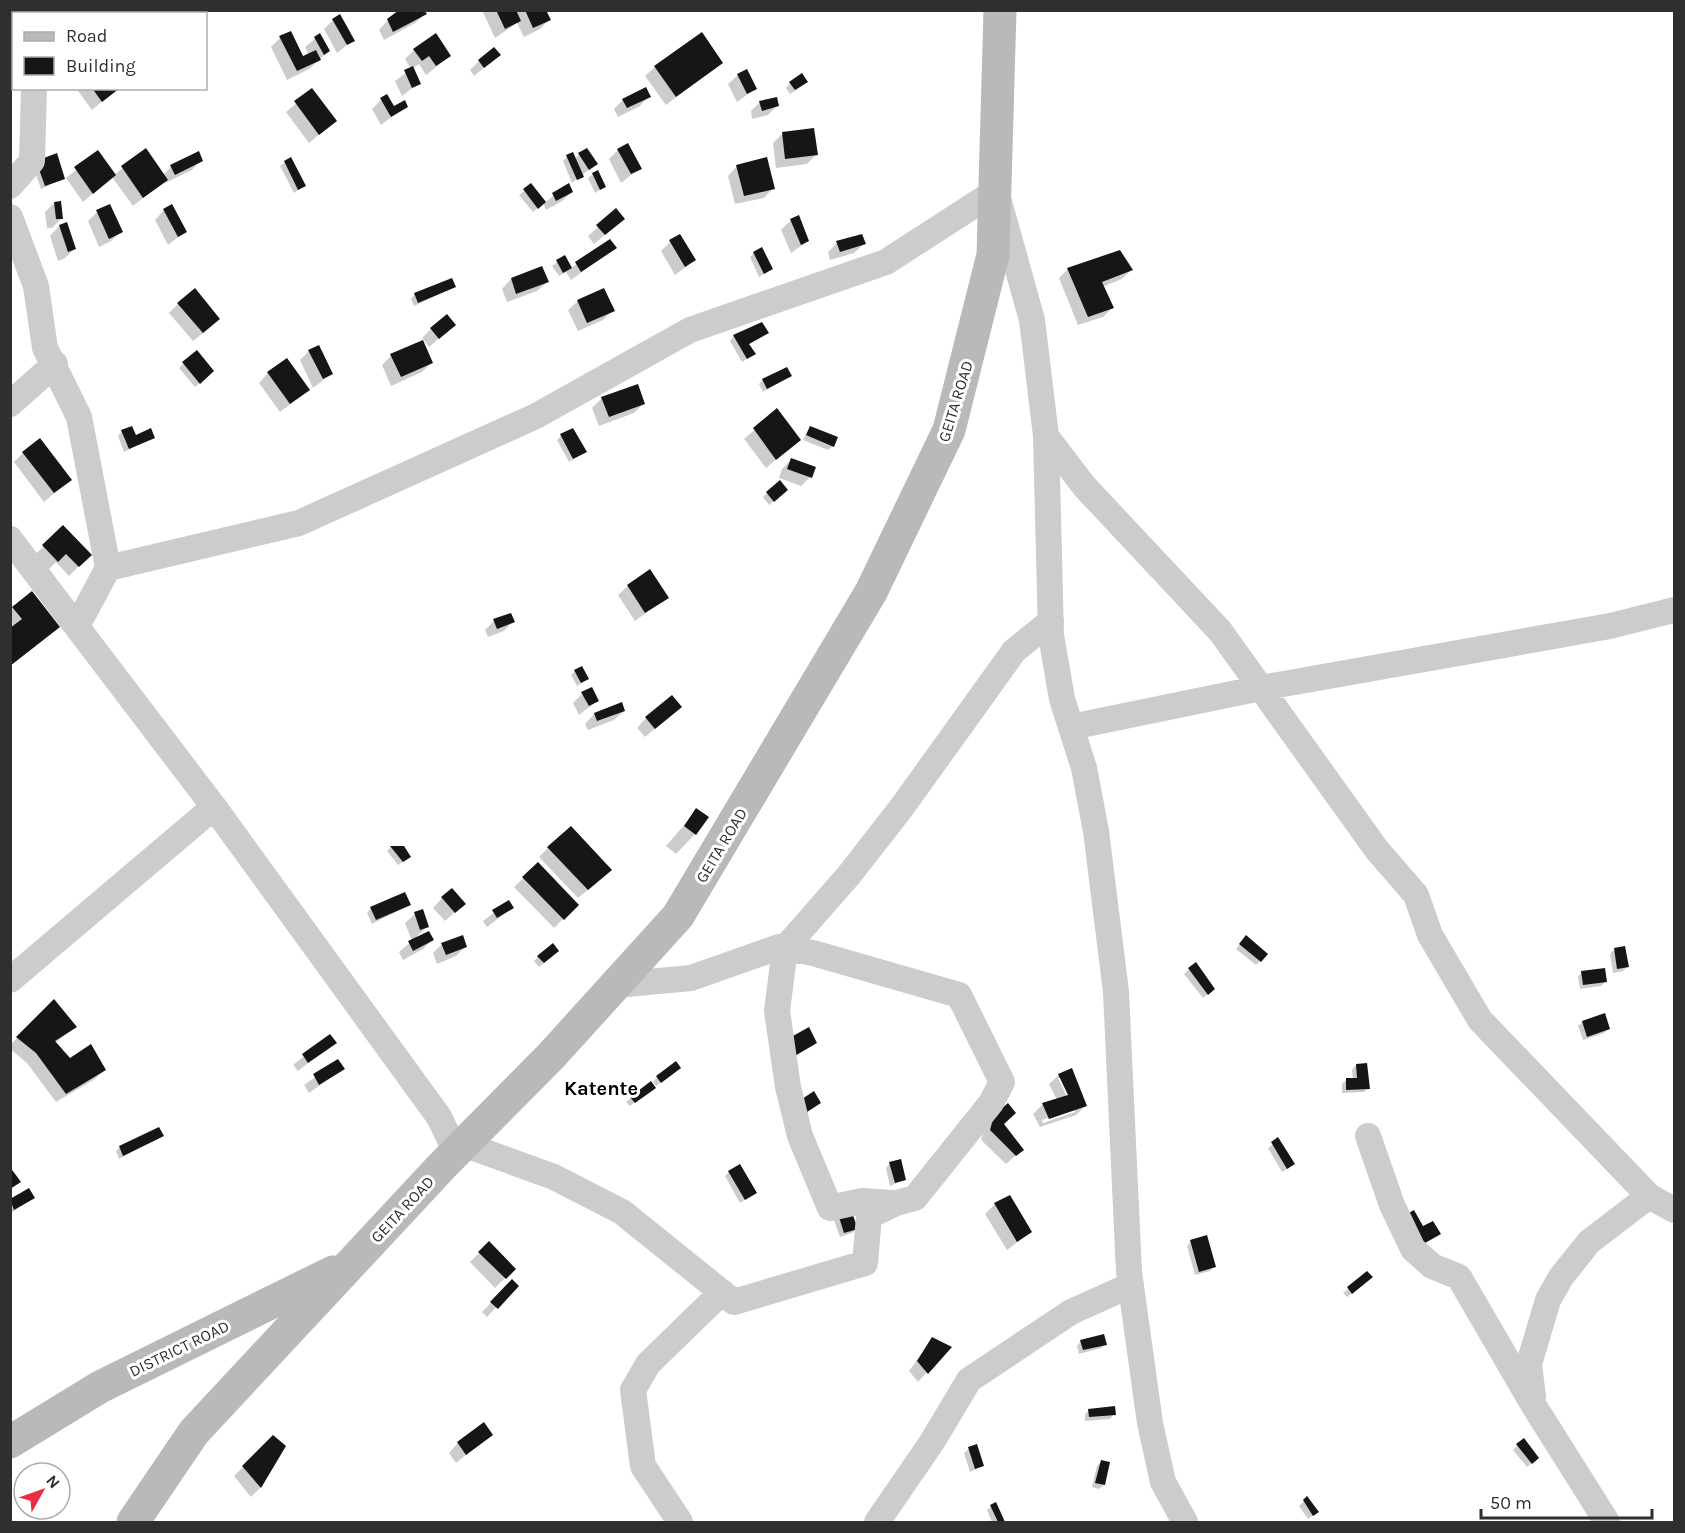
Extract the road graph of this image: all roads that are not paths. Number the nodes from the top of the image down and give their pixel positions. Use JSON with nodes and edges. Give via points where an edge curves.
{"nodes":[{"id":1,"x":1000,"y":10,"type":"edge"},
{"id":2,"x":34,"y":90,"type":"edge"},
{"id":3,"x":10,"y":186,"type":"edge"},
{"id":4,"x":996,"y":191,"type":"junction"},
{"id":5,"x":10,"y":217,"type":"edge"},
{"id":6,"x":55,"y":364,"type":"junction"},
{"id":7,"x":10,"y":404,"type":"edge"},
{"id":8,"x":1046,"y":436,"type":"junction"},
{"id":9,"x":10,"y":539,"type":"edge"},
{"id":10,"x":108,"y":568,"type":"junction"},
{"id":11,"x":1674,"y":610,"type":"edge"},
{"id":12,"x":1050,"y":621,"type":"junction"},
{"id":13,"x":77,"y":626,"type":"junction"},
{"id":14,"x":1261,"y":688,"type":"junction"},
{"id":15,"x":1071,"y":727,"type":"junction"},
{"id":16,"x":214,"y":807,"type":"junction"},
{"id":17,"x":785,"y":948,"type":"junction"},
{"id":18,"x":10,"y":980,"type":"edge"},
{"id":19,"x":616,"y":985,"type":"junction"},
{"id":20,"x":1368,"y":1136,"type":"dead end"},
{"id":21,"x":459,"y":1148,"type":"junction"},
{"id":22,"x":1649,"y":1196,"type":"junction"},
{"id":23,"x":896,"y":1203,"type":"junction"},
{"id":24,"x":1674,"y":1210,"type":"edge"},
{"id":25,"x":352,"y":1263,"type":"junction"},
{"id":26,"x":1131,"y":1285,"type":"junction"},
{"id":27,"x":722,"y":1292,"type":"junction"},
{"id":28,"x":1534,"y":1406,"type":"junction"},
{"id":29,"x":10,"y":1442,"type":"edge"},
{"id":30,"x":133,"y":1522,"type":"edge"},
{"id":31,"x":680,"y":1522,"type":"edge"},
{"id":32,"x":877,"y":1522,"type":"edge"},
{"id":33,"x":1185,"y":1522,"type":"edge"},
{"id":34,"x":1607,"y":1522,"type":"edge"}],
"edges":[{"from":1,"to":4,"type":"main road","name":"GEITA ROAD"},
{"from":2,"to":3,"type":"street","via":[[32,161]]},
{"from":4,"to":8,"type":"street","via":[[1032,320]]},
{"from":4,"to":10,"type":"street","via":[[886,262],[690,330],[536,416],[299,523]]},
{"from":4,"to":19,"type":"main road","name":"GEITA ROAD","via":[[993,255],[949,429],[871,592],[678,916]]},
{"from":5,"to":6,"type":"street","via":[[36,286],[45,348]]},
{"from":6,"to":7,"type":"street"},
{"from":6,"to":10,"type":"street","via":[[79,417]]},
{"from":8,"to":12,"type":"street"},
{"from":8,"to":14,"type":"street","via":[[1084,486],[1220,631]]},
{"from":9,"to":13,"type":"street"},
{"from":10,"to":13,"type":"street"},
{"from":11,"to":14,"type":"street","via":[[1610,626]]},
{"from":12,"to":15,"type":"street","via":[[1062,699]]},
{"from":12,"to":17,"type":"street","via":[[1014,651],[902,807]]},
{"from":13,"to":16,"type":"street"},
{"from":14,"to":15,"type":"street"},
{"from":14,"to":22,"type":"street","via":[[1377,850],[1416,895],[1430,935],[1480,1020]]},
{"from":15,"to":26,"type":"street","via":[[1084,768],[1096,831],[1116,992]]},
{"from":16,"to":18,"type":"street"},
{"from":16,"to":21,"type":"street"},
{"from":17,"to":19,"type":"street","via":[[691,978]]},
{"from":17,"to":23,"type":"street","via":[[777,1011],[788,1087],[800,1136],[830,1208],[862,1201]]},
{"from":17,"to":23,"type":"street","via":[[958,995],[1002,1082],[991,1103],[915,1198]]},
{"from":19,"to":21,"type":"main road","name":"GEITA ROAD"},
{"from":20,"to":28,"type":"street","via":[[1392,1205],[1413,1249],[1432,1266],[1459,1277]]},
{"from":21,"to":25,"type":"main road","name":"GEITA ROAD"},
{"from":21,"to":27,"type":"street","via":[[554,1177],[622,1212]]},
{"from":22,"to":24,"type":"street"},
{"from":22,"to":28,"type":"street","via":[[1589,1242],[1548,1300],[1529,1364]]},
{"from":23,"to":27,"type":"street","via":[[869,1216],[865,1263],[734,1302]]},
{"from":25,"to":29,"type":"main road","name":"DISTRICT ROAD","via":[[100,1387]]},
{"from":25,"to":30,"type":"main road","name":"GEITA ROAD","via":[[194,1432]]},
{"from":26,"to":32,"type":"street","via":[[1071,1312],[969,1380]]},
{"from":26,"to":33,"type":"street","via":[[1150,1423],[1164,1482]]},
{"from":27,"to":31,"type":"street","via":[[648,1364],[633,1390],[644,1466]]},
{"from":28,"to":34,"type":"street"}]}
